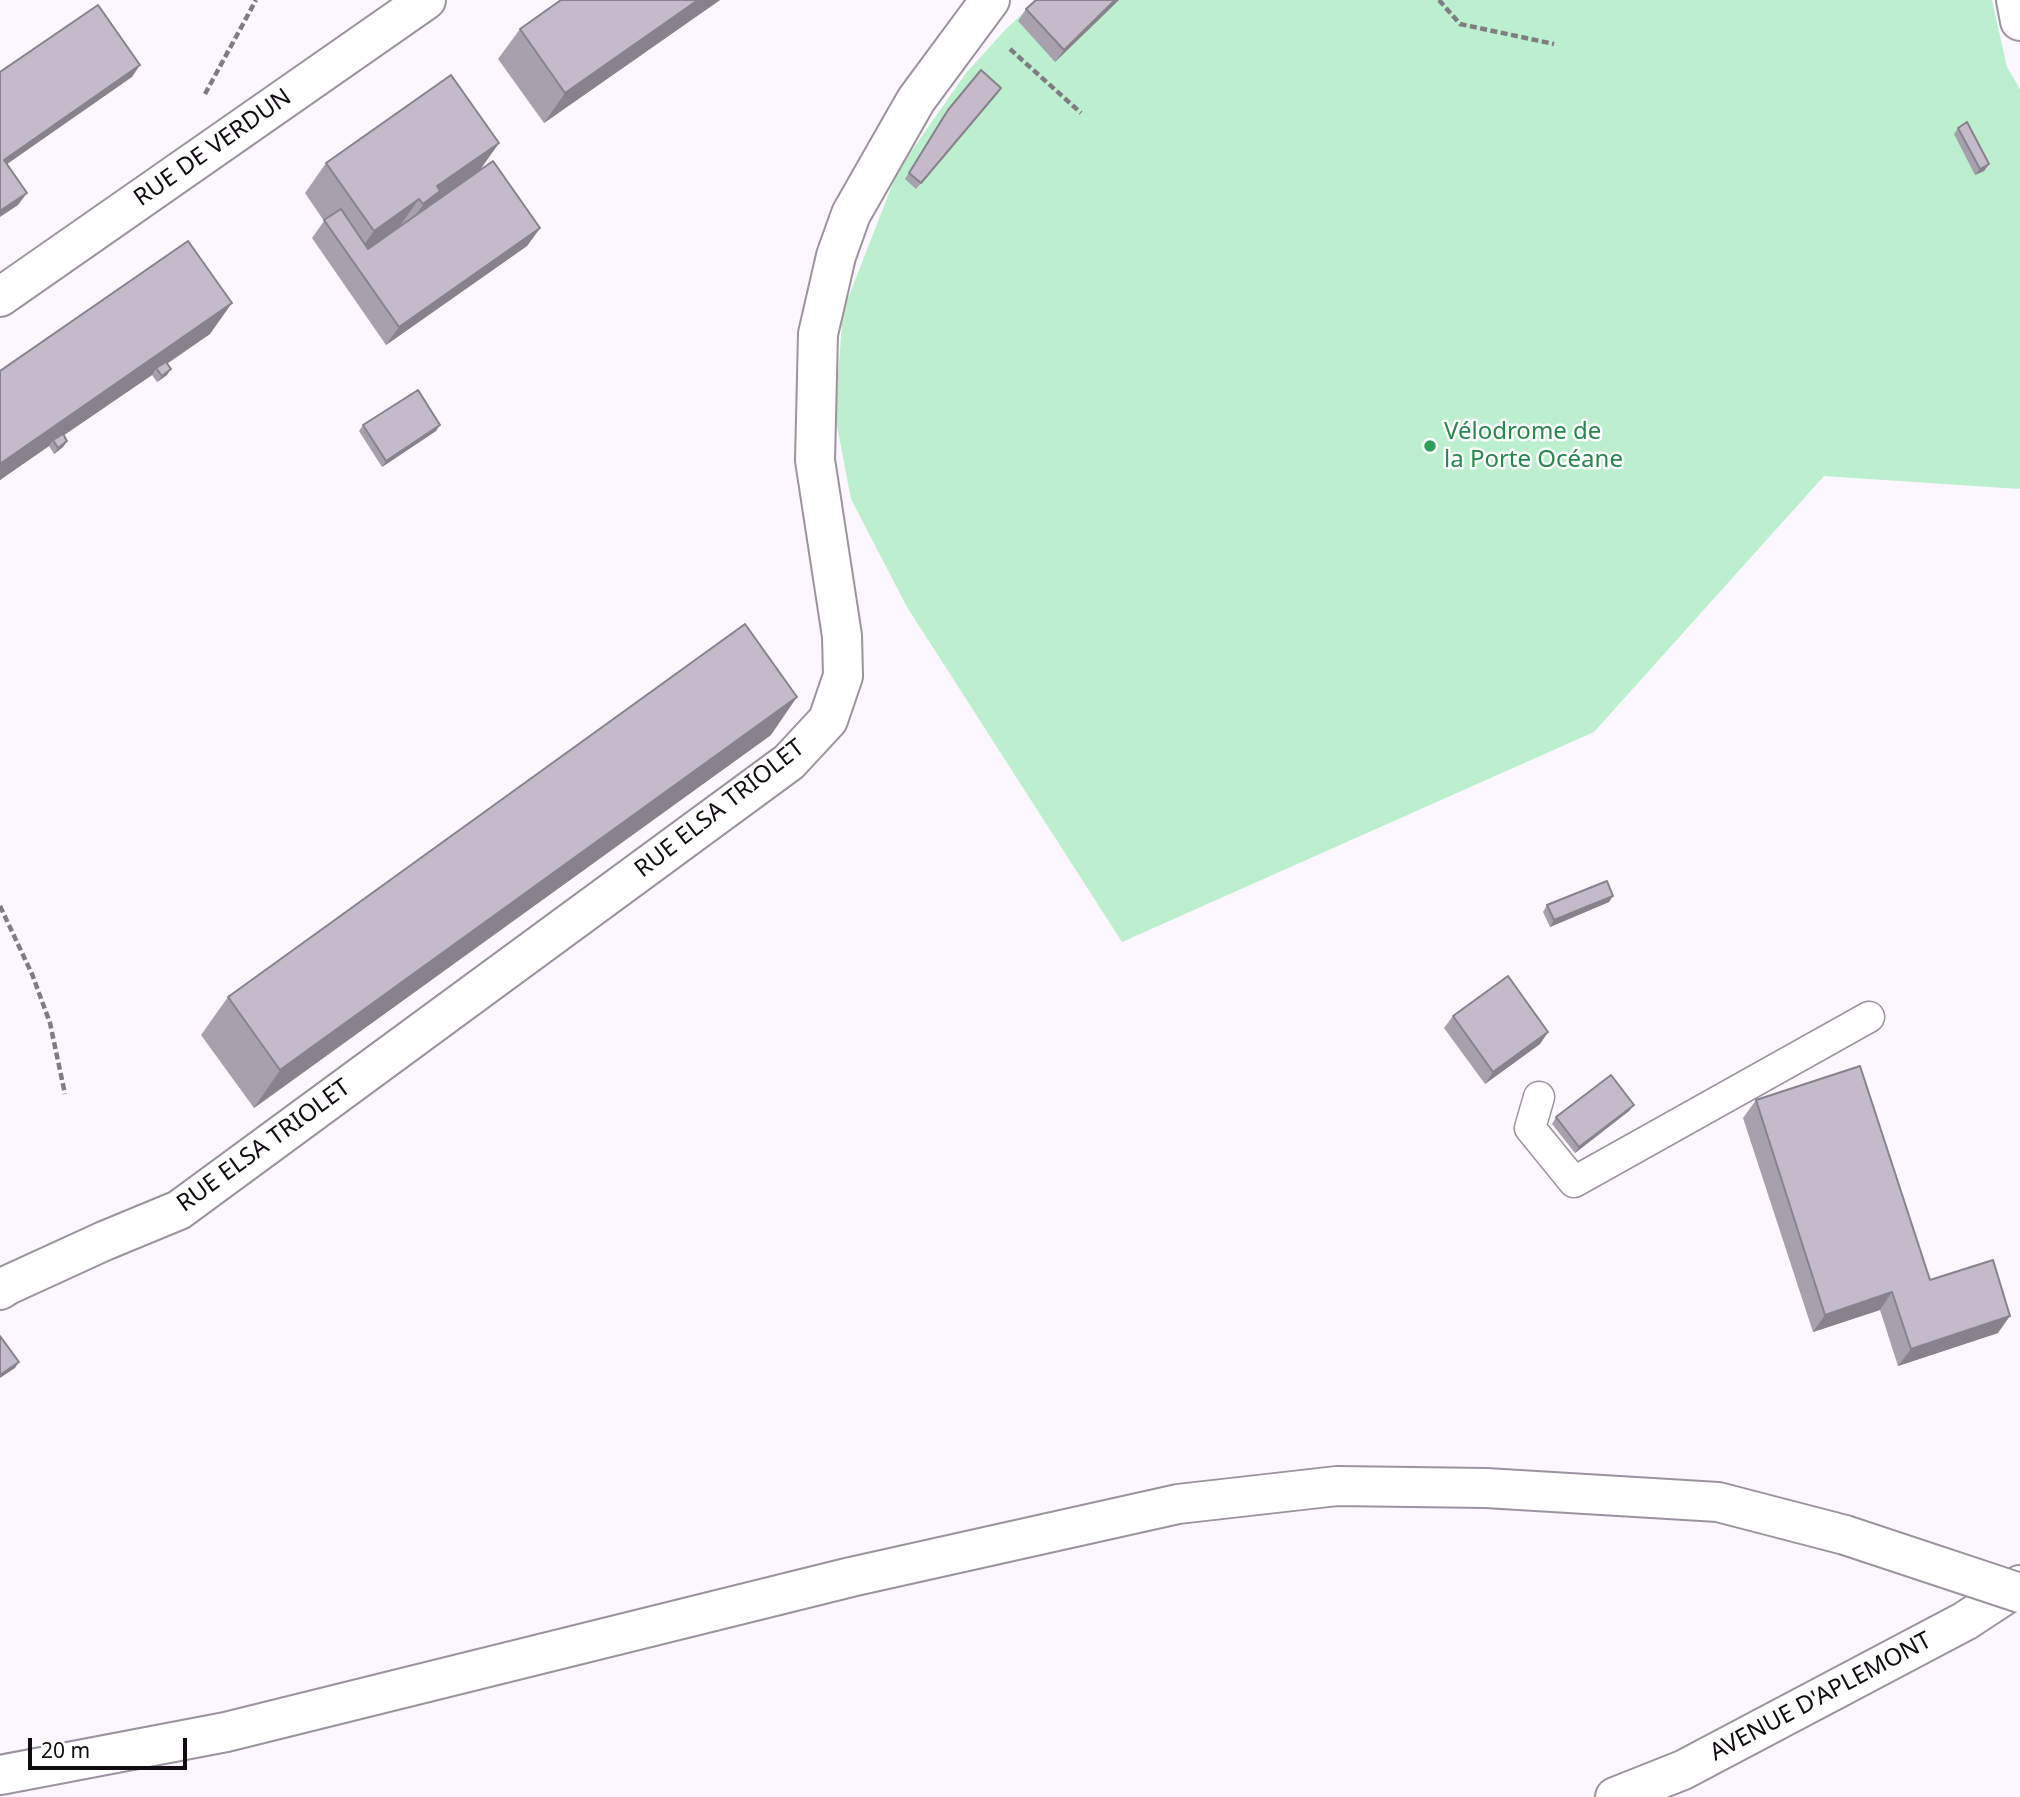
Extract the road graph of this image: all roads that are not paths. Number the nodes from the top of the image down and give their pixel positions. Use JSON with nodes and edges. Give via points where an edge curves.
{"nodes":[{"id":1,"x":426,"y":0,"type":"edge"},
{"id":2,"x":2016,"y":0,"type":"edge"},
{"id":3,"x":983,"y":9,"type":"edge"},
{"id":4,"x":2020,"y":20,"type":"edge"},
{"id":5,"x":0,"y":297,"type":"edge"},
{"id":6,"x":1869,"y":1017,"type":"dead end"},
{"id":7,"x":1539,"y":1097,"type":"dead end"},
{"id":8,"x":0,"y":1290,"type":"edge"},
{"id":9,"x":2020,"y":1585,"type":"edge"},
{"id":10,"x":2020,"y":1593,"type":"edge"},
{"id":11,"x":0,"y":1775,"type":"edge"},
{"id":12,"x":1615,"y":1797,"type":"edge"}],
"edges":[{"from":1,"to":5,"type":"street","name":"RUE DE VERDUN"},
{"from":2,"to":4,"type":"street"},
{"from":3,"to":8,"type":"street","name":"RUE ELSA TRIOLET","via":[[916,100],[851,214],[818,334],[815,460],[842,636],[843,676],[828,720],[789,762],[179,1210]]},
{"from":6,"to":7,"type":"lane","via":[[1574,1182],[1530,1128]]},
{"from":9,"to":12,"type":"street","name":"AVENUE D'APLEMONT","via":[[1965,1621],[1695,1763]]},
{"from":10,"to":11,"type":"street","bridge":true,"via":[[1845,1535],[1718,1502],[1486,1488],[1337,1486],[1178,1504],[851,1577],[226,1732]]}]}
